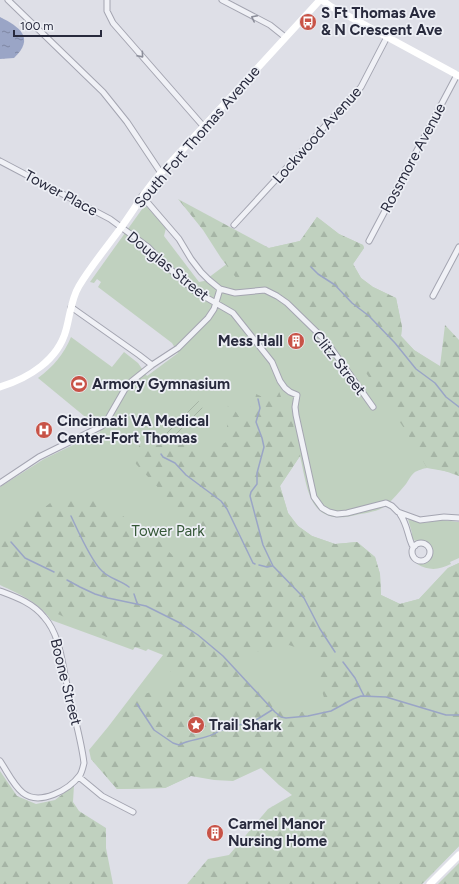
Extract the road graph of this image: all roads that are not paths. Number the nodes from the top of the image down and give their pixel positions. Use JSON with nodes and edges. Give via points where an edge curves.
{"nodes":[{"id":1,"x":8,"y":0,"type":"edge"},
{"id":2,"x":107,"y":0,"type":"edge"},
{"id":3,"x":222,"y":0,"type":"edge"},
{"id":4,"x":321,"y":0,"type":"edge"},
{"id":5,"x":286,"y":37,"type":"junction"},
{"id":6,"x":387,"y":37,"type":"junction"},
{"id":7,"x":458,"y":75,"type":"edge"},
{"id":8,"x":204,"y":127,"type":"junction"},
{"id":9,"x":0,"y":161,"type":"edge"},
{"id":10,"x":161,"y":173,"type":"junction"},
{"id":11,"x":142,"y":196,"type":"junction"},
{"id":12,"x":234,"y":224,"type":"dead end"},
{"id":13,"x":121,"y":228,"type":"junction"},
{"id":14,"x":369,"y":242,"type":"dead end"},
{"id":15,"x":459,"y":247,"type":"edge"},
{"id":16,"x":220,"y":289,"type":"junction"},
{"id":17,"x":433,"y":296,"type":"dead end"},
{"id":18,"x":215,"y":303,"type":"junction"},
{"id":19,"x":71,"y":307,"type":"junction"},
{"id":20,"x":152,"y":365,"type":"junction"},
{"id":21,"x":0,"y":386,"type":"edge"},
{"id":22,"x":373,"y":407,"type":"dead end"},
{"id":23,"x":0,"y":483,"type":"edge"},
{"id":24,"x":398,"y":512,"type":"junction"},
{"id":25,"x":459,"y":518,"type":"edge"},
{"id":26,"x":415,"y":546,"type":"dead end"},
{"id":27,"x":0,"y":591,"type":"edge"},
{"id":28,"x":0,"y":760,"type":"edge"},
{"id":29,"x":78,"y":777,"type":"junction"},
{"id":30,"x":133,"y":812,"type":"dead end"},
{"id":31,"x":459,"y":855,"type":"edge"},
{"id":32,"x":430,"y":884,"type":"edge"}],
"edges":[{"from":1,"to":10,"type":"street","via":[[103,92],[127,122]]},
{"from":2,"to":8,"type":"street","one_way":true,"via":[[107,11],[113,23]]},
{"from":5,"to":3,"type":"street","one_way":true,"via":[[270,25]]},
{"from":4,"to":5,"type":"main road","name":"South Fort Thomas Avenue"},
{"from":4,"to":6,"type":"main road","name":"South Fort Thomas Avenue"},
{"from":5,"to":8,"type":"main road","name":"South Fort Thomas Avenue"},
{"from":6,"to":7,"type":"main road","name":"South Fort Thomas Avenue"},
{"from":6,"to":12,"type":"street","name":"Lockwood Avenue","via":[[361,87]]},
{"from":7,"to":14,"type":"street","name":"Rossmore Avenue"},
{"from":8,"to":10,"type":"main road","name":"South Fort Thomas Avenue"},
{"from":9,"to":13,"type":"street","name":"Tower Place","via":[[99,213]]},
{"from":10,"to":11,"type":"main road","name":"South Fort Thomas Avenue"},
{"from":11,"to":13,"type":"main road","name":"South Fort Thomas Avenue"},
{"from":11,"to":16,"type":"street","via":[[179,239],[201,272]]},
{"from":13,"to":18,"type":"street","name":"Douglas Street","via":[[148,247],[163,264],[195,291]]},
{"from":13,"to":19,"type":"main road","name":"South Fort Thomas Avenue","via":[[78,288]]},
{"from":15,"to":17,"type":"street"},
{"from":16,"to":18,"type":"street"},
{"from":16,"to":22,"type":"street","name":"Clitz Street","via":[[235,293],[265,290],[287,303],[326,341]]},
{"from":18,"to":20,"type":"street","via":[[213,312],[194,333],[178,348]]},
{"from":18,"to":24,"type":"street","name":"Douglas Street","via":[[233,313],[272,362],[285,388],[297,395],[296,415],[310,484],[314,497],[322,508],[337,514],[386,502]]},
{"from":19,"to":20,"type":"street"},
{"from":19,"to":21,"type":"main road","name":"South Fort Thomas Avenue","via":[[64,339],[55,353],[29,375]]},
{"from":20,"to":23,"type":"street","via":[[127,387],[102,426],[39,457]]},
{"from":24,"to":25,"type":"street","via":[[420,520]]},
{"from":24,"to":26,"type":"street","via":[[406,524],[412,545]]},
{"from":27,"to":29,"type":"street","name":"Boone Street","via":[[35,607],[45,617],[55,636],[83,756],[84,764]]},
{"from":28,"to":29,"type":"street","via":[[17,787],[36,798],[42,799],[53,795]]},
{"from":29,"to":30,"type":"street","via":[[102,796]]},
{"from":31,"to":32,"type":"main road"}]}
